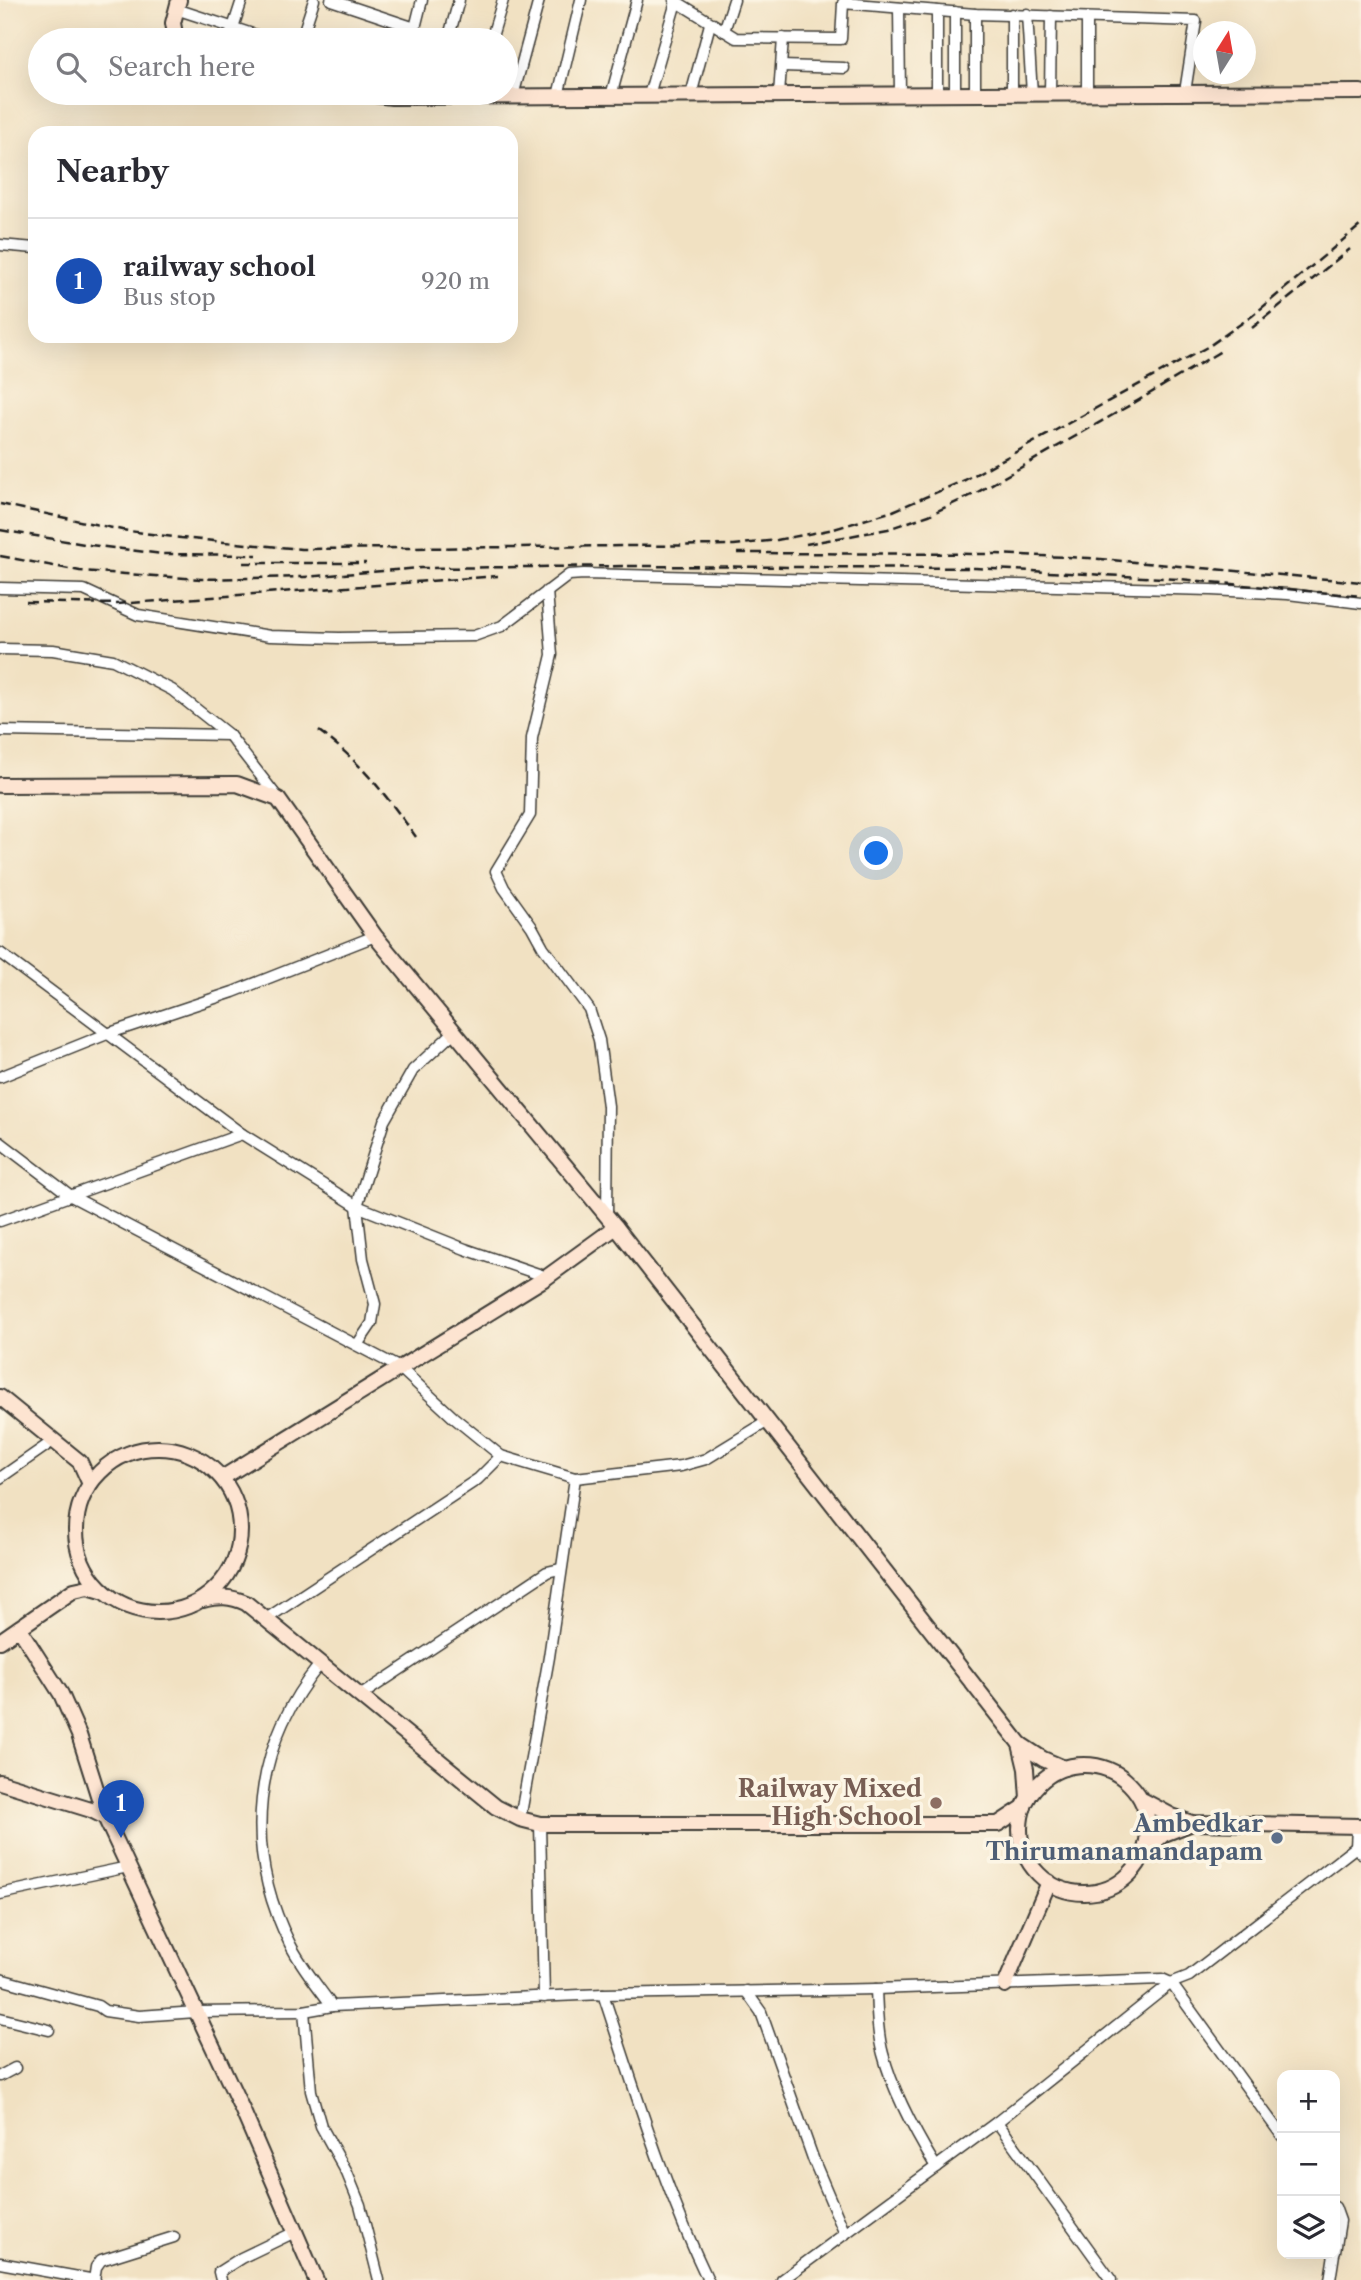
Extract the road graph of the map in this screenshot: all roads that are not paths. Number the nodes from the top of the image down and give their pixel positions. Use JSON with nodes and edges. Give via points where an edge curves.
{"nodes":[{"id":1,"x":242,"y":0,"type":"edge"},
{"id":2,"x":314,"y":0,"type":"edge"},
{"id":3,"x":331,"y":0,"type":"edge"},
{"id":4,"x":422,"y":0,"type":"edge"},
{"id":5,"x":459,"y":0,"type":"edge"},
{"id":6,"x":503,"y":0,"type":"edge"},
{"id":7,"x":538,"y":0,"type":"edge"},
{"id":8,"x":581,"y":0,"type":"edge"},
{"id":9,"x":637,"y":0,"type":"edge"},
{"id":10,"x":697,"y":0,"type":"edge"},
{"id":11,"x":734,"y":0,"type":"edge"},
{"id":12,"x":675,"y":1,"type":"edge"},
{"id":13,"x":178,"y":4,"type":"edge"},
{"id":14,"x":899,"y":8,"type":"junction"},
{"id":15,"x":937,"y":11,"type":"junction"},
{"id":16,"x":956,"y":12,"type":"junction"},
{"id":17,"x":692,"y":13,"type":"junction"},
{"id":18,"x":975,"y":14,"type":"junction"},
{"id":19,"x":1012,"y":14,"type":"junction"},
{"id":20,"x":1027,"y":14,"type":"junction"},
{"id":21,"x":1051,"y":16,"type":"junction"},
{"id":22,"x":1087,"y":18,"type":"junction"},
{"id":23,"x":710,"y":23,"type":"junction"},
{"id":24,"x":174,"y":28,"type":"edge"},
{"id":25,"x":233,"y":28,"type":"joint"},
{"id":26,"x":305,"y":28,"type":"edge"},
{"id":27,"x":415,"y":28,"type":"joint"},
{"id":28,"x":451,"y":28,"type":"edge"},
{"id":29,"x":495,"y":28,"type":"edge"},
{"id":30,"x":724,"y":31,"type":"junction"},
{"id":31,"x":783,"y":37,"type":"junction"},
{"id":32,"x":782,"y":66,"type":"junction"},
{"id":33,"x":844,"y":68,"type":"dead end"},
{"id":34,"x":518,"y":77,"type":"edge"},
{"id":35,"x":1185,"y":92,"type":"junction"},
{"id":36,"x":1361,"y":92,"type":"edge"},
{"id":37,"x":1050,"y":93,"type":"junction"},
{"id":38,"x":1087,"y":93,"type":"junction"},
{"id":39,"x":779,"y":94,"type":"junction"},
{"id":40,"x":900,"y":94,"type":"junction"},
{"id":41,"x":937,"y":94,"type":"junction"},
{"id":42,"x":955,"y":94,"type":"junction"},
{"id":43,"x":975,"y":94,"type":"junction"},
{"id":44,"x":1012,"y":94,"type":"junction"},
{"id":45,"x":1032,"y":94,"type":"junction"},
{"id":46,"x":691,"y":95,"type":"junction"},
{"id":47,"x":518,"y":96,"type":"edge"},
{"id":48,"x":558,"y":96,"type":"junction"},
{"id":49,"x":611,"y":96,"type":"junction"},
{"id":50,"x":649,"y":96,"type":"junction"},
{"id":51,"x":0,"y":245,"type":"edge"},
{"id":52,"x":28,"y":247,"type":"edge"},
{"id":53,"x":0,"y":588,"type":"edge"},
{"id":54,"x":547,"y":592,"type":"junction"},
{"id":55,"x":1361,"y":603,"type":"edge"},
{"id":56,"x":0,"y":649,"type":"edge"},
{"id":57,"x":1,"y":734,"type":"edge"},
{"id":58,"x":229,"y":735,"type":"junction"},
{"id":59,"x":0,"y":785,"type":"edge"},
{"id":60,"x":278,"y":799,"type":"junction"},
{"id":61,"x":375,"y":936,"type":"junction"},
{"id":62,"x":0,"y":953,"type":"edge"},
{"id":63,"x":454,"y":1032,"type":"junction"},
{"id":64,"x":107,"y":1034,"type":"junction"},
{"id":65,"x":0,"y":1077,"type":"edge"},
{"id":66,"x":242,"y":1134,"type":"junction"},
{"id":67,"x":0,"y":1142,"type":"edge"},
{"id":68,"x":71,"y":1196,"type":"junction"},
{"id":69,"x":357,"y":1206,"type":"junction"},
{"id":70,"x":0,"y":1221,"type":"edge"},
{"id":71,"x":611,"y":1222,"type":"junction"},
{"id":72,"x":547,"y":1277,"type":"junction"},
{"id":73,"x":357,"y":1345,"type":"junction"},
{"id":74,"x":400,"y":1368,"type":"junction"},
{"id":75,"x":0,"y":1398,"type":"edge"},
{"id":76,"x":768,"y":1421,"type":"junction"},
{"id":77,"x":53,"y":1441,"type":"junction"},
{"id":78,"x":501,"y":1456,"type":"junction"},
{"id":79,"x":79,"y":1462,"type":"junction"},
{"id":80,"x":106,"y":1467,"type":"junction"},
{"id":81,"x":0,"y":1478,"type":"edge"},
{"id":82,"x":222,"y":1478,"type":"junction"},
{"id":83,"x":575,"y":1478,"type":"junction"},
{"id":84,"x":90,"y":1484,"type":"junction"},
{"id":85,"x":83,"y":1563,"type":"junction"},
{"id":86,"x":231,"y":1569,"type":"junction"},
{"id":87,"x":560,"y":1569,"type":"junction"},
{"id":88,"x":74,"y":1590,"type":"junction"},
{"id":89,"x":102,"y":1591,"type":"junction"},
{"id":90,"x":202,"y":1600,"type":"junction"},
{"id":91,"x":246,"y":1603,"type":"junction"},
{"id":92,"x":266,"y":1619,"type":"junction"},
{"id":93,"x":19,"y":1628,"type":"junction"},
{"id":94,"x":0,"y":1641,"type":"edge"},
{"id":95,"x":320,"y":1664,"type":"junction"},
{"id":96,"x":360,"y":1696,"type":"junction"},
{"id":97,"x":1020,"y":1744,"type":"junction"},
{"id":98,"x":1064,"y":1768,"type":"junction"},
{"id":99,"x":0,"y":1782,"type":"edge"},
{"id":100,"x":1144,"y":1801,"type":"junction"},
{"id":101,"x":1026,"y":1802,"type":"junction"},
{"id":102,"x":105,"y":1818,"type":"junction"},
{"id":103,"x":520,"y":1819,"type":"junction"},
{"id":104,"x":1192,"y":1823,"type":"junction"},
{"id":105,"x":998,"y":1824,"type":"junction"},
{"id":106,"x":540,"y":1825,"type":"junction"},
{"id":107,"x":1359,"y":1826,"type":"edge"},
{"id":108,"x":1022,"y":1844,"type":"junction"},
{"id":109,"x":1359,"y":1850,"type":"edge"},
{"id":110,"x":1144,"y":1851,"type":"junction"},
{"id":111,"x":128,"y":1867,"type":"junction"},
{"id":112,"x":1049,"y":1882,"type":"junction"},
{"id":113,"x":0,"y":1894,"type":"edge"},
{"id":114,"x":0,"y":1979,"type":"edge"},
{"id":115,"x":1171,"y":1983,"type":"junction"},
{"id":116,"x":1005,"y":1985,"type":"junction"},
{"id":117,"x":876,"y":1989,"type":"junction"},
{"id":118,"x":746,"y":1991,"type":"junction"},
{"id":119,"x":603,"y":1994,"type":"junction"},
{"id":120,"x":544,"y":1997,"type":"junction"},
{"id":121,"x":332,"y":2006,"type":"junction"},
{"id":122,"x":303,"y":2011,"type":"junction"},
{"id":123,"x":196,"y":2012,"type":"junction"},
{"id":124,"x":0,"y":2018,"type":"edge"},
{"id":125,"x":49,"y":2030,"type":"dead end"},
{"id":126,"x":15,"y":2068,"type":"dead end"},
{"id":127,"x":0,"y":2076,"type":"edge"},
{"id":128,"x":998,"y":2122,"type":"junction"},
{"id":129,"x":1280,"y":2133,"type":"edge"},
{"id":130,"x":936,"y":2167,"type":"junction"},
{"id":131,"x":295,"y":2232,"type":"junction"},
{"id":132,"x":845,"y":2234,"type":"junction"},
{"id":133,"x":174,"y":2237,"type":"dead end"},
{"id":134,"x":1334,"y":2259,"type":"edge"},
{"id":135,"x":0,"y":2263,"type":"edge"},
{"id":136,"x":95,"y":2280,"type":"edge"},
{"id":137,"x":221,"y":2280,"type":"edge"},
{"id":138,"x":316,"y":2280,"type":"edge"},
{"id":139,"x":379,"y":2280,"type":"edge"},
{"id":140,"x":708,"y":2280,"type":"edge"},
{"id":141,"x":782,"y":2280,"type":"edge"},
{"id":142,"x":1111,"y":2280,"type":"edge"},
{"id":143,"x":1330,"y":2280,"type":"edge"}],
"edges":[{"from":1,"to":25,"type":"street"},
{"from":2,"to":26,"type":"street"},
{"from":3,"to":27,"type":"street"},
{"from":4,"to":27,"type":"street"},
{"from":5,"to":28,"type":"street"},
{"from":6,"to":29,"type":"street"},
{"from":7,"to":34,"type":"street"},
{"from":8,"to":48,"type":"street"},
{"from":9,"to":49,"type":"street"},
{"from":10,"to":17,"type":"street"},
{"from":11,"to":30,"type":"street"},
{"from":12,"to":17,"type":"street"},
{"from":12,"to":50,"type":"street"},
{"from":13,"to":24,"type":"street"},
{"from":13,"to":25,"type":"street"},
{"from":14,"to":15,"type":"street"},
{"from":14,"to":31,"type":"street","via":[[843,3],[841,39]]},
{"from":14,"to":40,"type":"street"},
{"from":15,"to":16,"type":"street"},
{"from":15,"to":41,"type":"street"},
{"from":16,"to":18,"type":"street"},
{"from":16,"to":42,"type":"street"},
{"from":17,"to":23,"type":"street"},
{"from":18,"to":19,"type":"street"},
{"from":18,"to":43,"type":"street"},
{"from":19,"to":20,"type":"street"},
{"from":19,"to":44,"type":"street"},
{"from":20,"to":21,"type":"street"},
{"from":20,"to":45,"type":"street"},
{"from":21,"to":22,"type":"street"},
{"from":21,"to":37,"type":"street"},
{"from":22,"to":35,"type":"street","via":[[1196,21]]},
{"from":22,"to":38,"type":"street"},
{"from":23,"to":30,"type":"street"},
{"from":23,"to":46,"type":"street"},
{"from":30,"to":31,"type":"street","via":[[736,38]]},
{"from":31,"to":32,"type":"street"},
{"from":32,"to":33,"type":"street"},
{"from":32,"to":39,"type":"street"},
{"from":35,"to":36,"type":"street"},
{"from":35,"to":38,"type":"street"},
{"from":37,"to":38,"type":"street"},
{"from":37,"to":45,"type":"street"},
{"from":39,"to":40,"type":"street"},
{"from":39,"to":46,"type":"street"},
{"from":40,"to":41,"type":"street"},
{"from":41,"to":42,"type":"street"},
{"from":42,"to":43,"type":"street"},
{"from":43,"to":44,"type":"street"},
{"from":44,"to":45,"type":"street"},
{"from":46,"to":50,"type":"street"},
{"from":47,"to":48,"type":"street"},
{"from":48,"to":49,"type":"street"},
{"from":49,"to":50,"type":"street"},
{"from":51,"to":52,"type":"street"},
{"from":53,"to":54,"type":"street","via":[[84,590],[138,615],[270,636],[339,638],[474,636],[502,626]]},
{"from":54,"to":55,"type":"street","via":[[569,575],[584,574],[1211,590]]},
{"from":54,"to":71,"type":"street","via":[[552,655],[532,738],[530,816],[496,871],[589,1009],[599,1040],[608,1105]]},
{"from":56,"to":58,"type":"street","via":[[54,650],[113,660],[172,690]]},
{"from":57,"to":58,"type":"street"},
{"from":58,"to":60,"type":"street"},
{"from":59,"to":60,"type":"street","via":[[237,784]]},
{"from":60,"to":61,"type":"street"},
{"from":61,"to":63,"type":"street"},
{"from":61,"to":64,"type":"street","via":[[233,992]]},
{"from":62,"to":64,"type":"street"},
{"from":63,"to":69,"type":"street","via":[[413,1070],[384,1121]]},
{"from":63,"to":71,"type":"street"},
{"from":64,"to":65,"type":"street"},
{"from":64,"to":66,"type":"street"},
{"from":66,"to":68,"type":"street"},
{"from":66,"to":69,"type":"street"},
{"from":67,"to":68,"type":"street"},
{"from":68,"to":70,"type":"street"},
{"from":68,"to":73,"type":"street"},
{"from":69,"to":72,"type":"street"},
{"from":69,"to":73,"type":"street","via":[[363,1259],[375,1304],[372,1322]]},
{"from":71,"to":72,"type":"street"},
{"from":71,"to":76,"type":"street"},
{"from":72,"to":74,"type":"street"},
{"from":73,"to":74,"type":"street"},
{"from":74,"to":78,"type":"street"},
{"from":74,"to":82,"type":"street"},
{"from":75,"to":77,"type":"street"},
{"from":76,"to":83,"type":"street","via":[[706,1459]]},
{"from":76,"to":97,"type":"street"},
{"from":77,"to":79,"type":"street"},
{"from":77,"to":81,"type":"street"},
{"from":78,"to":83,"type":"street"},
{"from":78,"to":92,"type":"street","via":[[478,1479]]},
{"from":79,"to":80,"type":"street"},
{"from":79,"to":84,"type":"street"},
{"from":80,"to":82,"type":"street","via":[[134,1452],[166,1449],[197,1458]]},
{"from":80,"to":84,"type":"street"},
{"from":82,"to":86,"type":"street","via":[[233,1496],[241,1527]]},
{"from":83,"to":87,"type":"street"},
{"from":84,"to":85,"type":"street","via":[[76,1523]]},
{"from":85,"to":88,"type":"street"},
{"from":85,"to":89,"type":"street"},
{"from":86,"to":90,"type":"street"},
{"from":86,"to":91,"type":"street"},
{"from":87,"to":96,"type":"street","via":[[547,1572]]},
{"from":87,"to":103,"type":"street"},
{"from":88,"to":89,"type":"street"},
{"from":88,"to":93,"type":"street"},
{"from":89,"to":90,"type":"street","via":[[120,1603],[151,1612],[183,1609]]},
{"from":90,"to":91,"type":"street","via":[[220,1596]]},
{"from":91,"to":92,"type":"street"},
{"from":92,"to":95,"type":"street"},
{"from":93,"to":94,"type":"street"},
{"from":93,"to":102,"type":"street","via":[[61,1694]]},
{"from":95,"to":96,"type":"street"},
{"from":95,"to":121,"type":"street","via":[[298,1690],[270,1757],[260,1816],[261,1856],[269,1892],[291,1947]]},
{"from":96,"to":103,"type":"street","via":[[496,1807]]},
{"from":97,"to":98,"type":"street"},
{"from":97,"to":101,"type":"street"},
{"from":98,"to":100,"type":"street","via":[[1092,1765],[1110,1771]]},
{"from":98,"to":101,"type":"street","via":[[1047,1777]]},
{"from":99,"to":102,"type":"street"},
{"from":100,"to":104,"type":"street"},
{"from":100,"to":110,"type":"street","via":[[1148,1832]]},
{"from":101,"to":105,"type":"street"},
{"from":101,"to":108,"type":"street","via":[[1020,1825]]},
{"from":102,"to":111,"type":"street"},
{"from":103,"to":106,"type":"street"},
{"from":104,"to":107,"type":"street"},
{"from":104,"to":110,"type":"street","via":[[1164,1834]]},
{"from":105,"to":106,"type":"street"},
{"from":105,"to":108,"type":"street"},
{"from":106,"to":120,"type":"street"},
{"from":107,"to":109,"type":"street"},
{"from":108,"to":112,"type":"street","via":[[1035,1870]]},
{"from":109,"to":115,"type":"street","via":[[1189,1976]]},
{"from":110,"to":112,"type":"street","via":[[1129,1874],[1104,1889],[1076,1892]]},
{"from":111,"to":113,"type":"street"},
{"from":111,"to":123,"type":"street"},
{"from":112,"to":116,"type":"street"},
{"from":114,"to":123,"type":"street","via":[[105,2011],[139,2016]]},
{"from":115,"to":116,"type":"street","via":[[1162,1979]]},
{"from":115,"to":128,"type":"street"},
{"from":115,"to":129,"type":"street"},
{"from":116,"to":117,"type":"street"},
{"from":117,"to":118,"type":"street"},
{"from":117,"to":130,"type":"street","via":[[883,2054],[914,2130]]},
{"from":118,"to":119,"type":"street"},
{"from":118,"to":132,"type":"street","via":[[761,2012]]},
{"from":119,"to":120,"type":"street"},
{"from":119,"to":140,"type":"street","via":[[650,2136]]},
{"from":120,"to":121,"type":"street"},
{"from":121,"to":122,"type":"street"},
{"from":122,"to":123,"type":"street"},
{"from":122,"to":139,"type":"street","via":[[311,2091],[321,2126],[360,2205]]},
{"from":123,"to":131,"type":"street"},
{"from":124,"to":125,"type":"street"},
{"from":126,"to":127,"type":"street"},
{"from":128,"to":130,"type":"street"},
{"from":128,"to":142,"type":"street"},
{"from":130,"to":132,"type":"street"},
{"from":131,"to":137,"type":"street","via":[[219,2272]]},
{"from":131,"to":138,"type":"street"},
{"from":132,"to":141,"type":"street"},
{"from":133,"to":136,"type":"street","via":[[101,2260]]},
{"from":134,"to":143,"type":"street"},
{"from":135,"to":136,"type":"street"}]}
